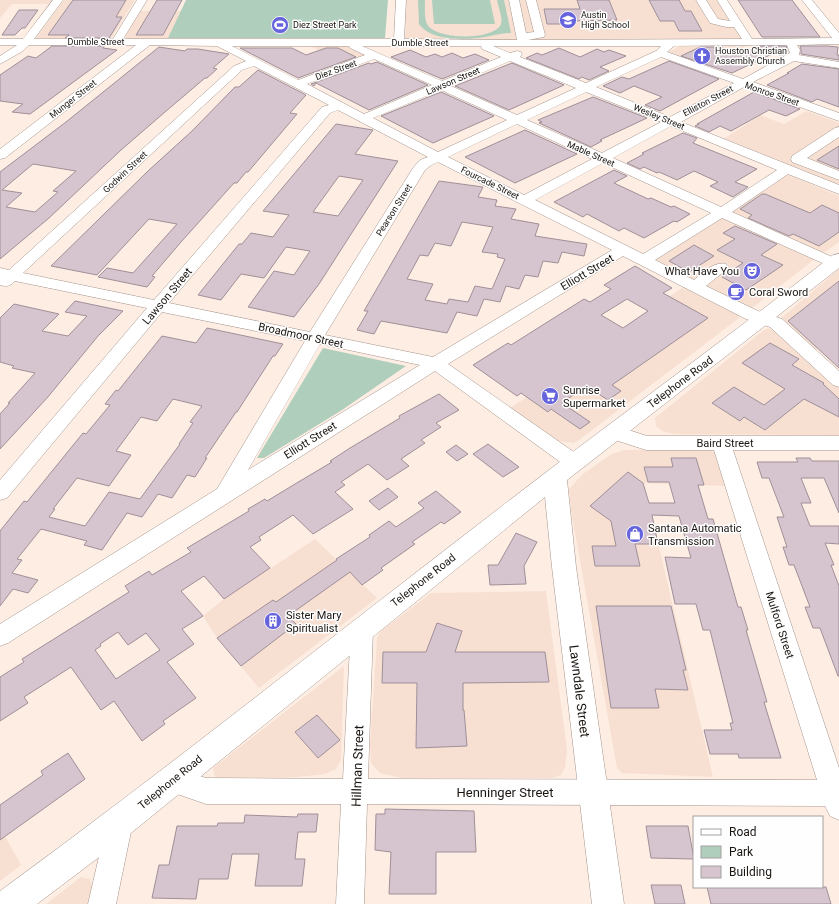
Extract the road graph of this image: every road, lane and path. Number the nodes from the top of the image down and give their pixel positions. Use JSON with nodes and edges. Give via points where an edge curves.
{"nodes":[{"id":1,"x":54,"y":0,"type":"edge"},
{"id":2,"x":142,"y":0,"type":"edge"},
{"id":3,"x":401,"y":0,"type":"edge"},
{"id":4,"x":514,"y":0,"type":"edge"},
{"id":5,"x":531,"y":0,"type":"edge"},
{"id":6,"x":702,"y":0,"type":"edge"},
{"id":7,"x":722,"y":0,"type":"edge"},
{"id":8,"x":807,"y":0,"type":"edge"},
{"id":9,"x":737,"y":24,"type":"junction"},
{"id":10,"x":522,"y":40,"type":"junction"},
{"id":11,"x":839,"y":40,"type":"edge"},
{"id":12,"x":790,"y":41,"type":"junction"},
{"id":13,"x":0,"y":42,"type":"edge"},
{"id":14,"x":26,"y":42,"type":"junction"},
{"id":15,"x":116,"y":42,"type":"junction"},
{"id":16,"x":749,"y":42,"type":"junction"},
{"id":17,"x":146,"y":43,"type":"junction"},
{"id":18,"x":218,"y":43,"type":"junction"},
{"id":19,"x":399,"y":43,"type":"junction"},
{"id":20,"x":478,"y":43,"type":"junction"},
{"id":21,"x":542,"y":43,"type":"junction"},
{"id":22,"x":671,"y":43,"type":"junction"},
{"id":23,"x":349,"y":44,"type":"junction"},
{"id":24,"x":660,"y":53,"type":"junction"},
{"id":25,"x":374,"y":55,"type":"junction"},
{"id":26,"x":510,"y":57,"type":"junction"},
{"id":27,"x":792,"y":57,"type":"junction"},
{"id":28,"x":0,"y":61,"type":"edge"},
{"id":29,"x":253,"y":62,"type":"junction"},
{"id":30,"x":839,"y":65,"type":"edge"},
{"id":31,"x":741,"y":83,"type":"junction"},
{"id":32,"x":297,"y":84,"type":"junction"},
{"id":33,"x":442,"y":86,"type":"junction"},
{"id":34,"x":586,"y":87,"type":"junction"},
{"id":35,"x":338,"y":106,"type":"junction"},
{"id":36,"x":839,"y":117,"type":"edge"},
{"id":37,"x":364,"y":118,"type":"junction"},
{"id":38,"x":517,"y":120,"type":"junction"},
{"id":39,"x":670,"y":122,"type":"junction"},
{"id":40,"x":839,"y":131,"type":"edge"},
{"id":41,"x":0,"y":155,"type":"edge"},
{"id":42,"x":438,"y":157,"type":"junction"},
{"id":43,"x":602,"y":159,"type":"junction"},
{"id":44,"x":787,"y":169,"type":"junction"},
{"id":45,"x":839,"y":176,"type":"edge"},
{"id":46,"x":839,"y":190,"type":"edge"},
{"id":47,"x":525,"y":200,"type":"junction"},
{"id":48,"x":722,"y":212,"type":"junction"},
{"id":49,"x":623,"y":250,"type":"junction"},
{"id":50,"x":645,"y":260,"type":"junction"},
{"id":51,"x":836,"y":261,"type":"edge"},
{"id":52,"x":721,"y":266,"type":"dead end"},
{"id":53,"x":4,"y":278,"type":"edge"},
{"id":54,"x":695,"y":286,"type":"junction"},
{"id":55,"x":159,"y":305,"type":"junction"},
{"id":56,"x":763,"y":319,"type":"junction"},
{"id":57,"x":315,"y":338,"type":"junction"},
{"id":58,"x":435,"y":363,"type":"junction"},
{"id":59,"x":839,"y":381,"type":"edge"},
{"id":60,"x":613,"y":432,"type":"junction"},
{"id":61,"x":721,"y":443,"type":"junction"},
{"id":62,"x":839,"y":443,"type":"edge"},
{"id":63,"x":565,"y":470,"type":"junction"},
{"id":64,"x":0,"y":493,"type":"edge"},
{"id":65,"x":224,"y":493,"type":"junction"},
{"id":66,"x":362,"y":628,"type":"junction"},
{"id":67,"x":0,"y":636,"type":"edge"},
{"id":68,"x":172,"y":780,"type":"junction"},
{"id":69,"x":356,"y":791,"type":"junction"},
{"id":70,"x":592,"y":792,"type":"junction"},
{"id":71,"x":837,"y":797,"type":"edge"},
{"id":72,"x":120,"y":822,"type":"junction"},
{"id":73,"x":10,"y":904,"type":"edge"},
{"id":74,"x":102,"y":904,"type":"edge"},
{"id":75,"x":350,"y":904,"type":"edge"},
{"id":76,"x":608,"y":904,"type":"edge"}],
"edges":[{"from":1,"to":14,"type":"street"},
{"from":2,"to":15,"type":"street"},
{"from":3,"to":19,"type":"street"},
{"from":4,"to":10,"type":"street"},
{"from":5,"to":10,"type":"street","via":[[540,35]]},
{"from":6,"to":9,"type":"street","via":[[714,21]]},
{"from":7,"to":9,"type":"street"},
{"from":8,"to":11,"type":"street"},
{"from":9,"to":16,"type":"street"},
{"from":10,"to":20,"type":"street","name":"Dumble Street"},
{"from":10,"to":21,"type":"street","name":"Dumble Street"},
{"from":11,"to":12,"type":"street","name":"Dumble Street"},
{"from":12,"to":16,"type":"street","name":"Dumble Street"},
{"from":12,"to":27,"type":"street","via":[[796,50]]},
{"from":13,"to":14,"type":"street","name":"Dumble Street"},
{"from":14,"to":15,"type":"street","name":"Dumble Street"},
{"from":14,"to":28,"type":"street"},
{"from":15,"to":17,"type":"street","name":"Dumble Street"},
{"from":16,"to":22,"type":"street","name":"Dumble Street"},
{"from":17,"to":18,"type":"street","name":"Dumble Street"},
{"from":17,"to":41,"type":"street","name":"Munger Street"},
{"from":18,"to":23,"type":"street","name":"Dumble Street"},
{"from":18,"to":29,"type":"street","name":"Fourcade Street"},
{"from":19,"to":20,"type":"street","name":"Dumble Street"},
{"from":19,"to":23,"type":"street","name":"Dumble Street"},
{"from":20,"to":26,"type":"street","name":"Wesley Street"},
{"from":21,"to":22,"type":"street","name":"Dumble Street"},
{"from":21,"to":26,"type":"street","name":"Lawson Street"},
{"from":22,"to":24,"type":"street","name":"Pearson Street"},
{"from":23,"to":25,"type":"street","name":"Mable Street"},
{"from":24,"to":31,"type":"street","name":"Monroe Street"},
{"from":24,"to":34,"type":"street","name":"Pearson Street"},
{"from":25,"to":32,"type":"street","name":"Diez Street"},
{"from":25,"to":33,"type":"street","name":"Mable Street"},
{"from":26,"to":33,"type":"street","name":"Lawson Street"},
{"from":26,"to":34,"type":"street","name":"Wesley Street"},
{"from":27,"to":30,"type":"street"},
{"from":27,"to":31,"type":"street","name":"Elliston Street"},
{"from":29,"to":32,"type":"street","name":"Fourcade Street"},
{"from":29,"to":53,"type":"street","name":"Godwin Street","via":[[238,68]]},
{"from":31,"to":36,"type":"street","name":"Monroe Street"},
{"from":31,"to":39,"type":"street","name":"Elliston Street"},
{"from":32,"to":35,"type":"street","name":"Fourcade Street"},
{"from":33,"to":37,"type":"street","name":"Lawson Street"},
{"from":33,"to":38,"type":"street","name":"Mable Street"},
{"from":34,"to":38,"type":"street","name":"Pearson Street"},
{"from":34,"to":39,"type":"street","name":"Wesley Street"},
{"from":35,"to":37,"type":"street","name":"Fourcade Street"},
{"from":35,"to":55,"type":"street","name":"Lawson Street","via":[[326,110]]},
{"from":37,"to":42,"type":"street","name":"Fourcade Street"},
{"from":38,"to":42,"type":"street","name":"Pearson Street"},
{"from":38,"to":43,"type":"street","name":"Mable Street"},
{"from":39,"to":43,"type":"street","name":"Elliston Street"},
{"from":39,"to":44,"type":"street","name":"Wesley Street"},
{"from":40,"to":45,"type":"street","via":[[797,159]]},
{"from":42,"to":47,"type":"street","name":"Fourcade Street"},
{"from":42,"to":57,"type":"street","name":"Pearson Street","via":[[420,168]]},
{"from":43,"to":47,"type":"street","name":"Elliston Street"},
{"from":43,"to":48,"type":"street","name":"Mable Street"},
{"from":44,"to":46,"type":"street","name":"Wesley Street"},
{"from":44,"to":48,"type":"street"},
{"from":47,"to":49,"type":"street","name":"Fourcade Street"},
{"from":48,"to":50,"type":"street"},
{"from":48,"to":51,"type":"street","name":"Mable Street"},
{"from":49,"to":50,"type":"street","name":"Fourcade Street"},
{"from":49,"to":58,"type":"street","name":"Elliott Street"},
{"from":50,"to":54,"type":"street","name":"Fourcade Street"},
{"from":51,"to":56,"type":"main road","name":"Telephone Road"},
{"from":52,"to":54,"type":"street"},
{"from":53,"to":55,"type":"street","name":"Broadmoor Street"},
{"from":54,"to":56,"type":"street","name":"Fourcade Street"},
{"from":55,"to":57,"type":"street","name":"Broadmoor Street"},
{"from":55,"to":64,"type":"street","name":"Lawson Street"},
{"from":56,"to":59,"type":"street","name":"Fourcade Street","via":[[776,323]]},
{"from":56,"to":60,"type":"main road","name":"Telephone Road"},
{"from":57,"to":58,"type":"street","name":"Broadmoor Street"},
{"from":57,"to":65,"type":"street","name":"Pearson Street"},
{"from":58,"to":63,"type":"street","name":"Broadmoor Street"},
{"from":58,"to":65,"type":"street","name":"Elliott Street"},
{"from":60,"to":61,"type":"street","name":"Baird Street","via":[[646,443]]},
{"from":60,"to":63,"type":"main road","name":"Telephone Road"},
{"from":61,"to":62,"type":"street","name":"Baird Street"},
{"from":61,"to":71,"type":"street","name":"Mulford Street"},
{"from":63,"to":66,"type":"main road","name":"Telephone Road"},
{"from":63,"to":70,"type":"main road","name":"Lawndale Street","via":[[565,575]]},
{"from":65,"to":67,"type":"street","name":"Elliott Street"},
{"from":66,"to":68,"type":"main road","name":"Telephone Road"},
{"from":66,"to":69,"type":"street","name":"Hillman Street"},
{"from":68,"to":69,"type":"street","name":"Henninger Street","via":[[206,791]]},
{"from":68,"to":72,"type":"main road","name":"Telephone Road"},
{"from":69,"to":70,"type":"street","name":"Henninger Street"},
{"from":69,"to":75,"type":"street","name":"Hillman Street"},
{"from":70,"to":71,"type":"street","name":"Henninger Street"},
{"from":70,"to":76,"type":"main road","name":"Lawndale Street"},
{"from":72,"to":73,"type":"main road","name":"Telephone Road"},
{"from":72,"to":74,"type":"street"}]}
